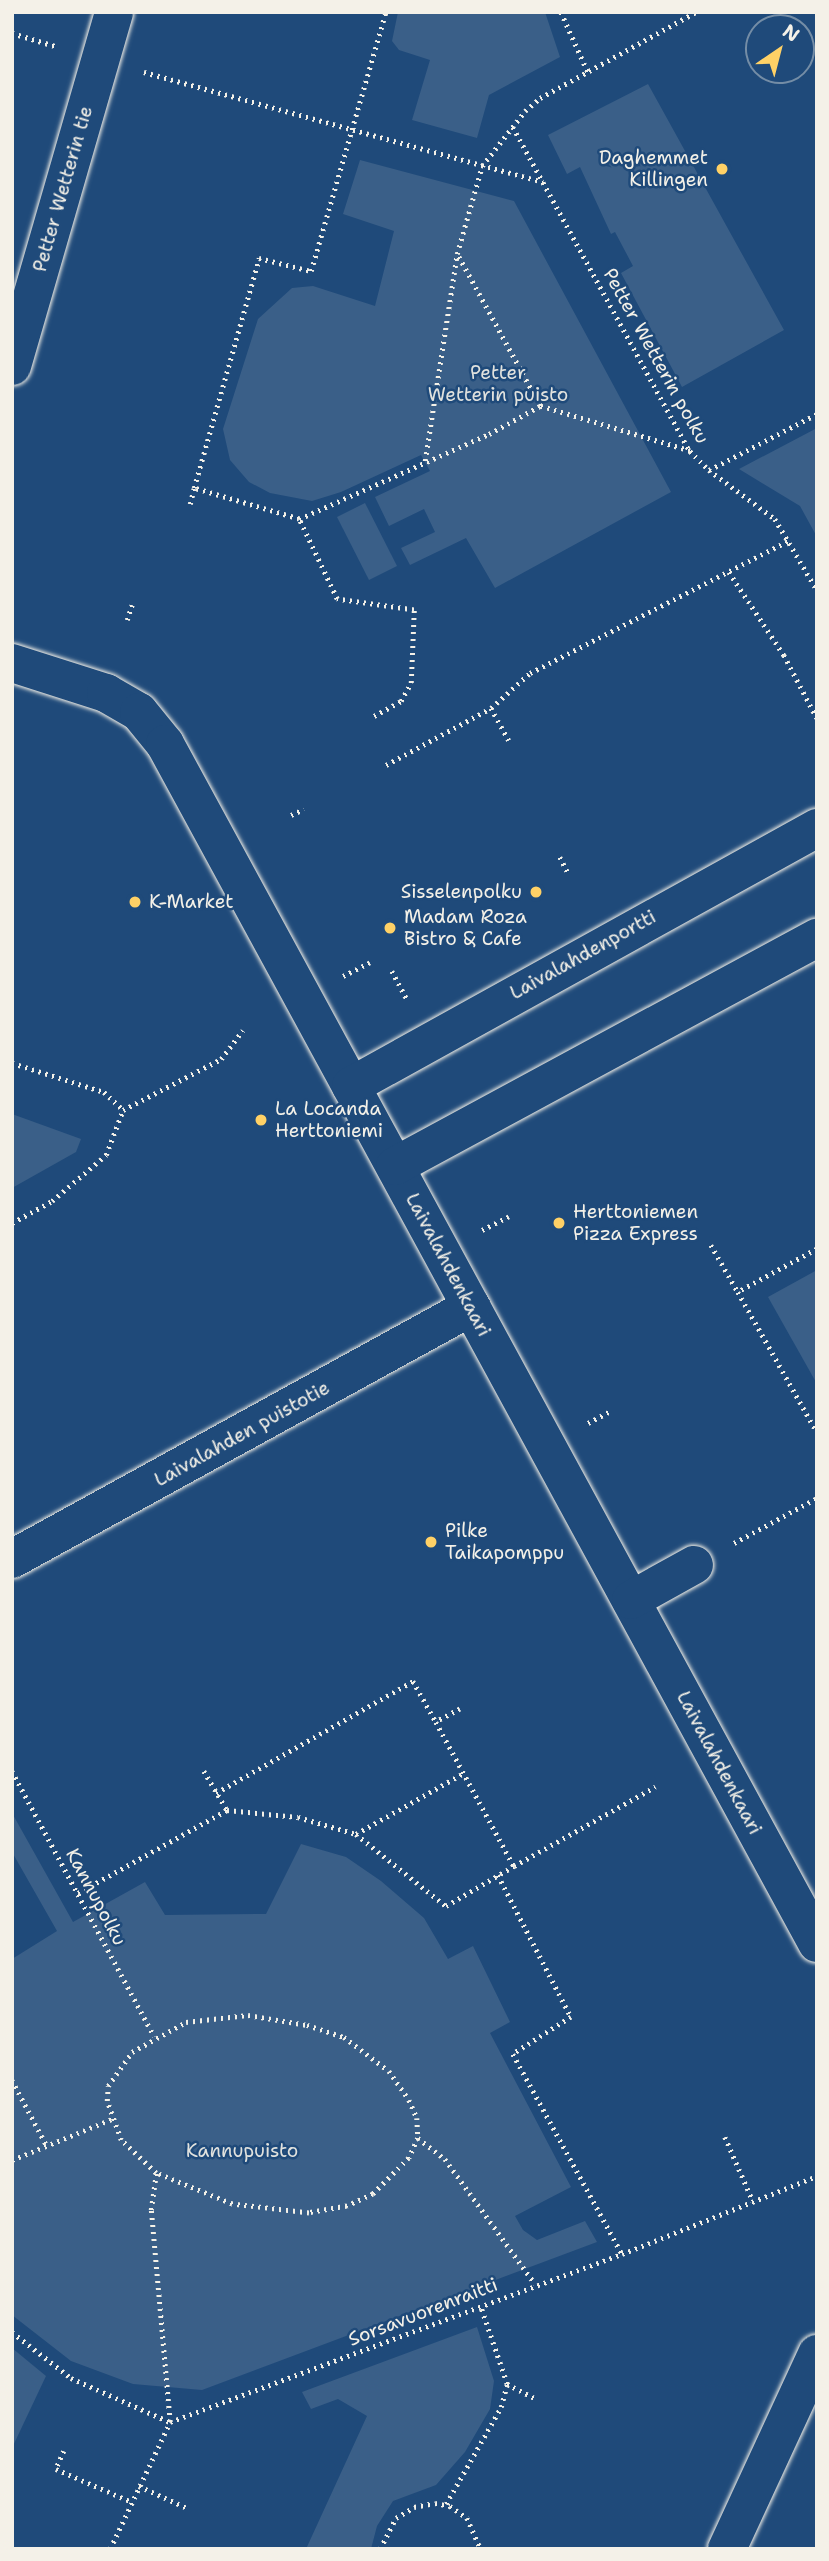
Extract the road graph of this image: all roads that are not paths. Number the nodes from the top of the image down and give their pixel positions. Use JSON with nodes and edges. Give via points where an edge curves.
{"nodes":[{"id":1,"x":114,"y":12,"type":"edge"},
{"id":2,"x":12,"y":366,"type":"edge"},
{"id":3,"x":12,"y":663,"type":"edge"},
{"id":4,"x":817,"y":828,"type":"edge"},
{"id":5,"x":817,"y":938,"type":"edge"},
{"id":6,"x":351,"y":1086,"type":"junction"},
{"id":7,"x":395,"y":1166,"type":"junction"},
{"id":8,"x":471,"y":1307,"type":"junction"},
{"id":9,"x":12,"y":1559,"type":"edge"},
{"id":10,"x":694,"y":1565,"type":"road end"},
{"id":11,"x":631,"y":1600,"type":"junction"},
{"id":12,"x":817,"y":1943,"type":"edge"},
{"id":13,"x":817,"y":2354,"type":"edge"},
{"id":14,"x":727,"y":2549,"type":"edge"}],
"edges":[{"from":1,"to":2,"type":"street","name":"Petter Wetterin tie"},
{"from":3,"to":6,"type":"street","name":"Laivalahdenkaari","via":[[106,693],[151,725]]},
{"from":4,"to":6,"type":"street","name":"Laivalahdenportti"},
{"from":5,"to":7,"type":"street"},
{"from":6,"to":7,"type":"street","name":"Laivalahdenkaari"},
{"from":7,"to":8,"type":"street","name":"Laivalahdenkaari"},
{"from":8,"to":9,"type":"street","name":"Laivalahden puistotie"},
{"from":8,"to":11,"type":"street","name":"Laivalahdenkaari"},
{"from":10,"to":11,"type":"street"},
{"from":11,"to":12,"type":"street","name":"Laivalahdenkaari"},
{"from":13,"to":14,"type":"street"}]}
